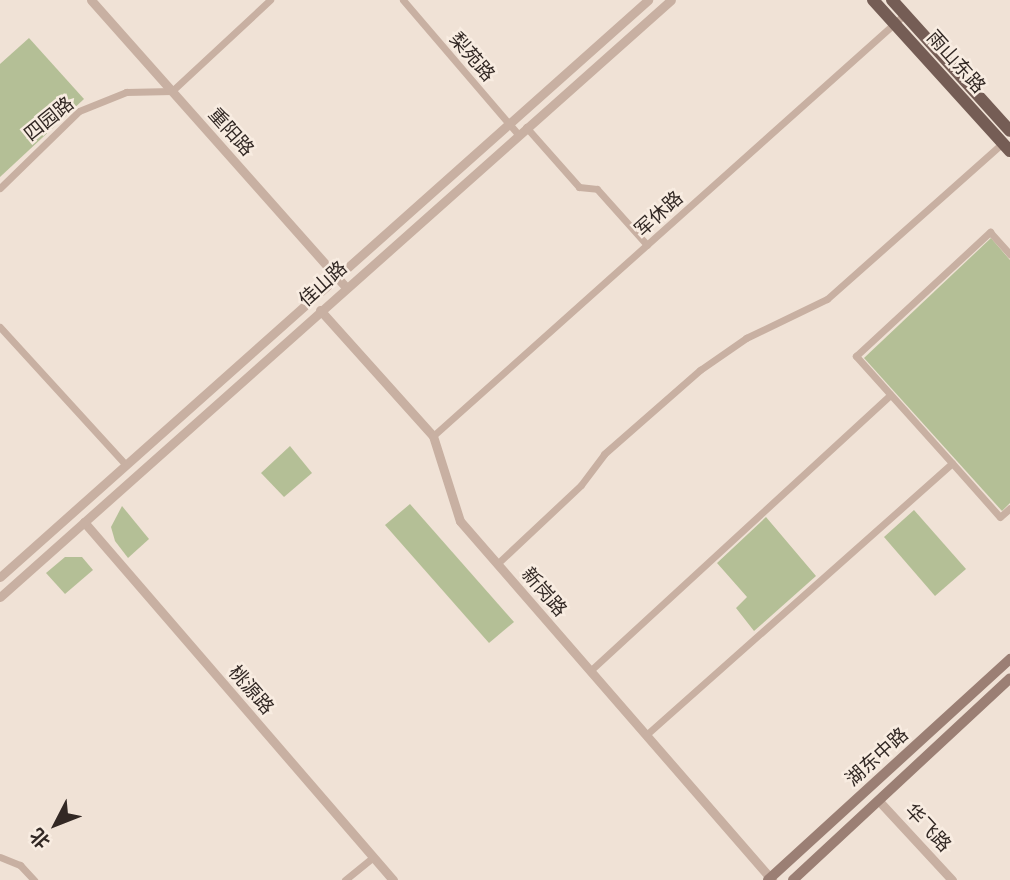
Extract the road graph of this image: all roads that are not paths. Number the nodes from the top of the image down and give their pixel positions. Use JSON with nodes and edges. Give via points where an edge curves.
{"nodes":[{"id":1,"x":91,"y":0,"type":"edge"},
{"id":2,"x":270,"y":0,"type":"edge"},
{"id":3,"x":403,"y":0,"type":"edge"},
{"id":4,"x":648,"y":0,"type":"edge"},
{"id":5,"x":671,"y":0,"type":"edge"},
{"id":6,"x":873,"y":0,"type":"edge"},
{"id":7,"x":892,"y":0,"type":"edge"},
{"id":8,"x":900,"y":19,"type":"junction"},
{"id":9,"x":172,"y":91,"type":"junction"},
{"id":10,"x":508,"y":122,"type":"junction"},
{"id":11,"x":526,"y":127,"type":"junction"},
{"id":12,"x":1010,"y":131,"type":"edge"},
{"id":13,"x":518,"y":134,"type":"junction"},
{"id":14,"x":1006,"y":147,"type":"edge"},
{"id":15,"x":0,"y":188,"type":"edge"},
{"id":16,"x":647,"y":245,"type":"junction"},
{"id":17,"x":1010,"y":254,"type":"edge"},
{"id":18,"x":336,"y":276,"type":"junction"},
{"id":19,"x":346,"y":287,"type":"junction"},
{"id":20,"x":320,"y":310,"type":"junction"},
{"id":21,"x":0,"y":327,"type":"edge"},
{"id":22,"x":890,"y":395,"type":"junction"},
{"id":23,"x":433,"y":436,"type":"junction"},
{"id":24,"x":952,"y":463,"type":"junction"},
{"id":25,"x":125,"y":464,"type":"junction"},
{"id":26,"x":1010,"y":508,"type":"edge"},
{"id":27,"x":84,"y":522,"type":"junction"},
{"id":28,"x":497,"y":564,"type":"junction"},
{"id":29,"x":0,"y":577,"type":"edge"},
{"id":30,"x":0,"y":597,"type":"edge"},
{"id":31,"x":1010,"y":659,"type":"edge"},
{"id":32,"x":590,"y":671,"type":"junction"},
{"id":33,"x":1010,"y":678,"type":"edge"},
{"id":34,"x":646,"y":735,"type":"junction"},
{"id":35,"x":878,"y":800,"type":"junction"},
{"id":36,"x":373,"y":857,"type":"junction"},
{"id":37,"x":0,"y":858,"type":"edge"},
{"id":38,"x":770,"y":879,"type":"edge"},
{"id":39,"x":34,"y":880,"type":"edge"},
{"id":40,"x":345,"y":880,"type":"edge"},
{"id":41,"x":393,"y":880,"type":"edge"},
{"id":42,"x":793,"y":880,"type":"edge"},
{"id":43,"x":952,"y":880,"type":"edge"}],
"edges":[{"from":1,"to":9,"type":"street","name":"重阳路"},
{"from":2,"to":9,"type":"street"},
{"from":3,"to":10,"type":"street","name":"梨苑路"},
{"from":4,"to":10,"type":"street","name":"佳山路"},
{"from":5,"to":11,"type":"street","name":"佳山路"},
{"from":6,"to":8,"type":"main road","name":"雨山东路"},
{"from":7,"to":8,"type":"main road","name":"雨山东路"},
{"from":8,"to":12,"type":"main road","name":"雨山东路"},
{"from":8,"to":14,"type":"main road","name":"雨山东路"},
{"from":8,"to":16,"type":"street","name":"军休路"},
{"from":9,"to":15,"type":"street","name":"四园路","via":[[126,92],[79,111]]},
{"from":9,"to":18,"type":"street","name":"重阳路"},
{"from":10,"to":13,"type":"street","name":"梨苑路"},
{"from":10,"to":18,"type":"street","name":"佳山路"},
{"from":11,"to":13,"type":"street","name":"佳山路"},
{"from":11,"to":16,"type":"street","via":[[579,187],[597,189]]},
{"from":13,"to":19,"type":"street","name":"佳山路"},
{"from":14,"to":28,"type":"street","via":[[827,299],[746,338],[700,370],[604,454],[581,485]]},
{"from":16,"to":23,"type":"street","name":"军休路"},
{"from":17,"to":22,"type":"street","via":[[990,232],[856,356]]},
{"from":18,"to":19,"type":"street","name":"重阳路"},
{"from":18,"to":25,"type":"street","name":"佳山路"},
{"from":19,"to":20,"type":"street","name":"佳山路"},
{"from":20,"to":23,"type":"street","name":"新岗路"},
{"from":20,"to":27,"type":"street","name":"佳山路"},
{"from":21,"to":25,"type":"street"},
{"from":22,"to":24,"type":"street"},
{"from":22,"to":32,"type":"street"},
{"from":23,"to":28,"type":"street","name":"新岗路","via":[[460,521]]},
{"from":24,"to":26,"type":"street","via":[[1000,517]]},
{"from":24,"to":34,"type":"street"},
{"from":25,"to":29,"type":"street","name":"佳山路"},
{"from":27,"to":30,"type":"street","name":"佳山路"},
{"from":27,"to":36,"type":"street","name":"桃源路"},
{"from":28,"to":32,"type":"street","name":"新岗路"},
{"from":31,"to":38,"type":"main road","name":"湖东中路"},
{"from":32,"to":34,"type":"street","name":"新岗路"},
{"from":33,"to":35,"type":"main road","name":"湖东中路"},
{"from":34,"to":38,"type":"street","name":"新岗路"},
{"from":35,"to":42,"type":"main road","name":"湖东中路"},
{"from":35,"to":43,"type":"street","name":"华飞路"},
{"from":36,"to":40,"type":"street"},
{"from":36,"to":41,"type":"street","name":"桃源路"},
{"from":37,"to":39,"type":"street","via":[[20,865]]}]}
